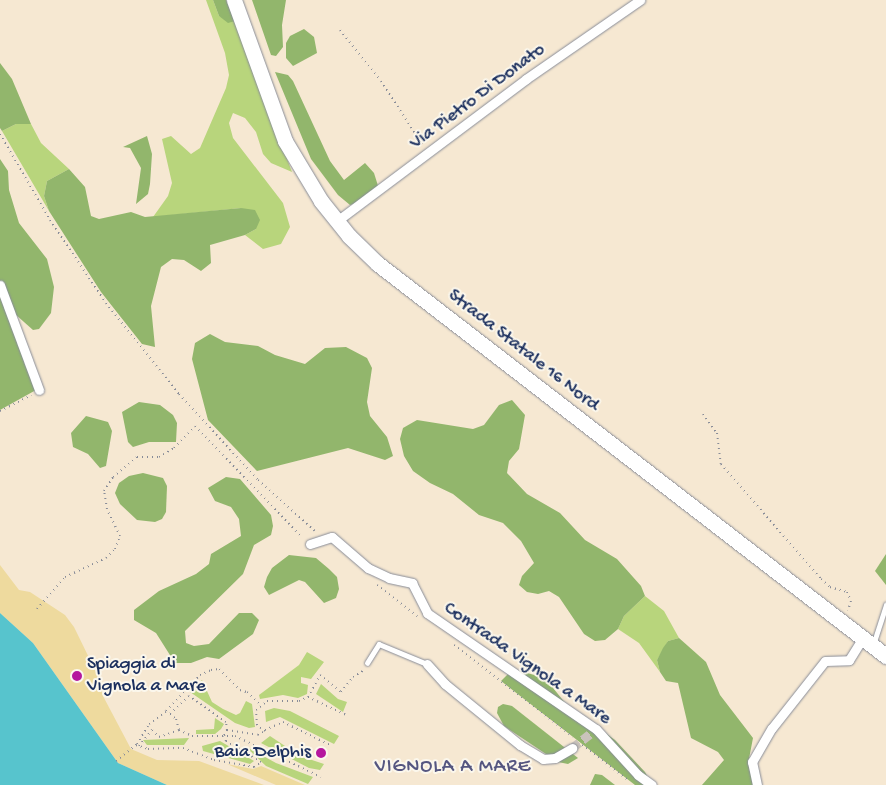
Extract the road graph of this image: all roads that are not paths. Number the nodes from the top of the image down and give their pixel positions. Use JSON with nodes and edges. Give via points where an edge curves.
{"nodes":[{"id":1,"x":234,"y":0,"type":"edge"},
{"id":2,"x":640,"y":0,"type":"edge"},
{"id":3,"x":337,"y":221,"type":"junction"},
{"id":4,"x":0,"y":284,"type":"edge"},
{"id":5,"x":39,"y":390,"type":"road end"},
{"id":6,"x":310,"y":544,"type":"road end"},
{"id":7,"x":886,"y":605,"type":"edge"},
{"id":8,"x":868,"y":642,"type":"junction"},
{"id":9,"x":886,"y":656,"type":"edge"},
{"id":10,"x":368,"y":664,"type":"road end"},
{"id":11,"x":427,"y":664,"type":"joint"},
{"id":12,"x":572,"y":748,"type":"tunnel mouth"},
{"id":13,"x":652,"y":785,"type":"edge"},
{"id":14,"x":757,"y":785,"type":"edge"}],
"edges":[{"from":1,"to":3,"type":"main road","name":"Strada Statale 16 Nord","via":[[285,141],[321,201]]},
{"from":2,"to":3,"type":"street","name":"Via Pietro Di Donato","via":[[534,74]]},
{"from":3,"to":8,"type":"main road","name":"Strada Statale 16 Nord","via":[[378,264]]},
{"from":4,"to":5,"type":"street"},
{"from":6,"to":13,"type":"street","name":"Contrada Vignola a Mare","via":[[332,538],[368,568],[389,578],[412,583],[427,613],[596,729],[638,775]]},
{"from":7,"to":8,"type":"lane"},
{"from":8,"to":9,"type":"main road","name":"Strada Statale 16 Nord"},
{"from":8,"to":14,"type":"street","via":[[849,660],[825,661],[772,728],[752,762]]},
{"from":10,"to":11,"type":"lane","via":[[379,644]]},
{"from":11,"to":12,"type":"street","via":[[445,684],[520,745],[543,759],[555,758]]}]}
